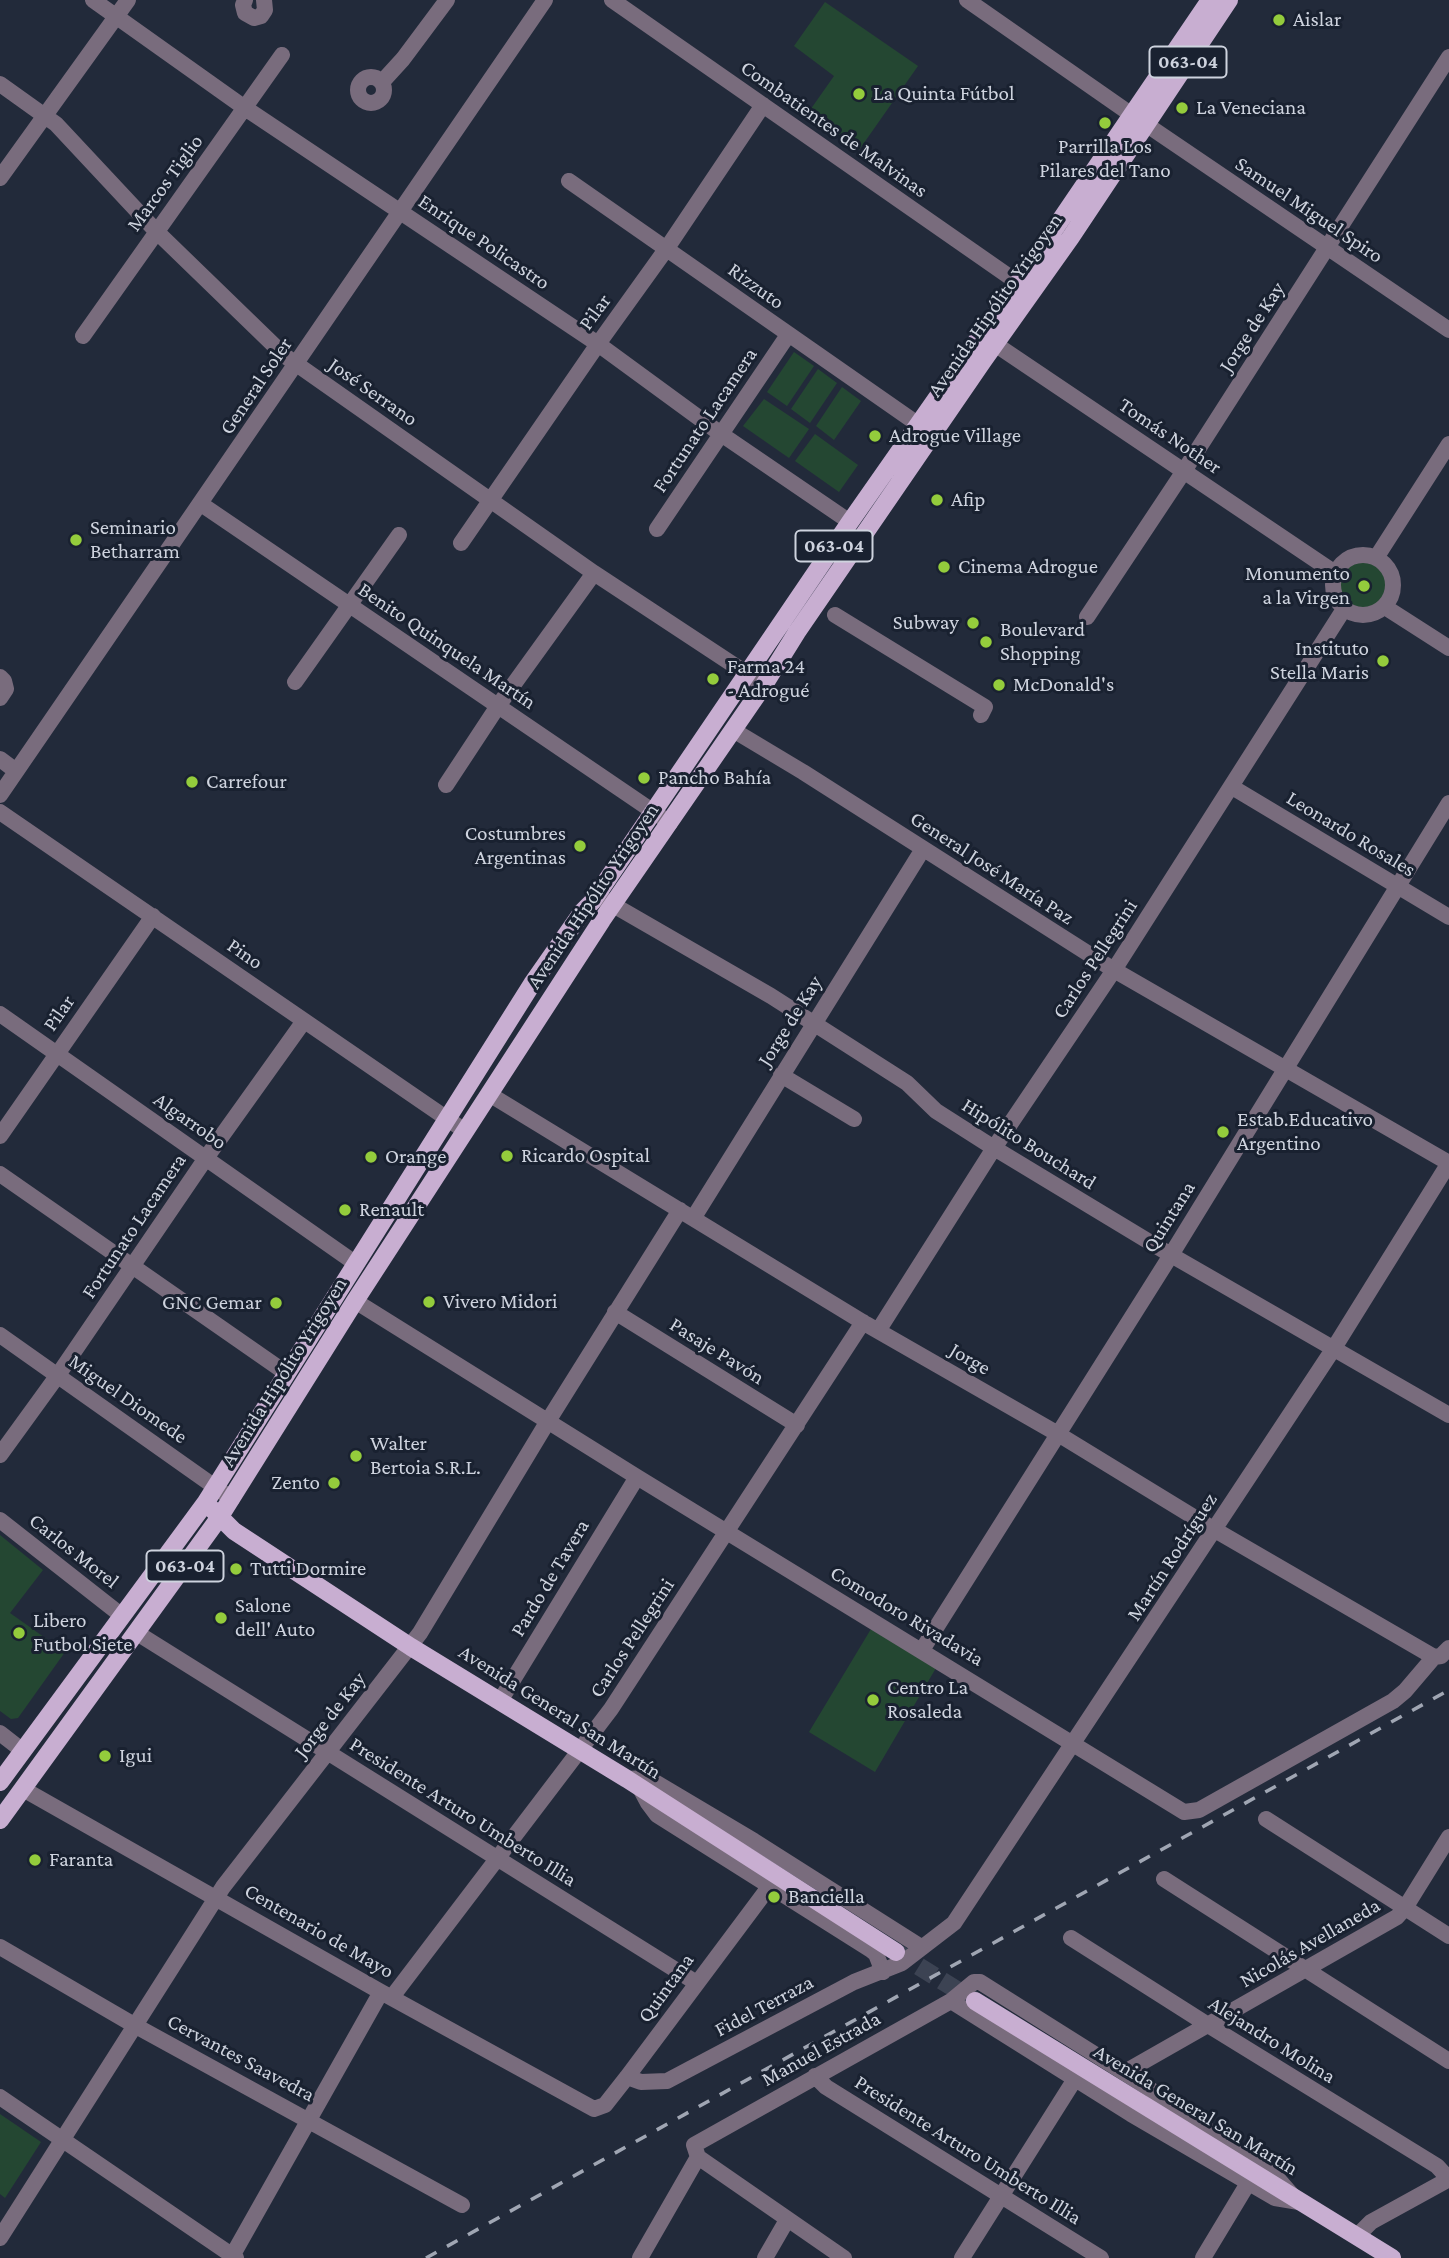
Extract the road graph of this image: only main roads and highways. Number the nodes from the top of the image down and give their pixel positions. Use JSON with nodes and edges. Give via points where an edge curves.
{"nodes":[{"id":1,"x":1210,"y":0,"type":"edge"},
{"id":2,"x":1229,"y":0,"type":"edge"},
{"id":3,"x":1139,"y":120,"type":"junction"},
{"id":4,"x":988,"y":340,"type":"junction"},
{"id":5,"x":206,"y":1502,"type":"junction"},
{"id":6,"x":219,"y":1518,"type":"junction"},
{"id":7,"x":0,"y":1782,"type":"edge"},
{"id":8,"x":0,"y":1820,"type":"edge"},
{"id":9,"x":909,"y":1952,"type":"tunnel mouth"},
{"id":10,"x":970,"y":1996,"type":"tunnel mouth"},
{"id":11,"x":1392,"y":2258,"type":"edge"}],
"edges":[{"from":1,"to":3,"type":"main road","name":"Avenida Hipólito Yrigoyen","number":"063-04"},
{"from":2,"to":3,"type":"main road","name":"Avenida Hipólito Yrigoyen","number":"063-04"},
{"from":3,"to":4,"type":"main road","name":"Avenida Hipólito Yrigoyen","number":"063-04"},
{"from":4,"to":5,"type":"main road","name":"Avenida Hipólito Yrigoyen","number":"063-04","via":[[919,425],[850,522],[532,984]]},
{"from":4,"to":6,"type":"main road","name":"Avenida Hipólito Yrigoyen","number":"063-04","via":[[764,685],[613,904]]},
{"from":5,"to":6,"type":"main road","name":"Avenida General San Martín"},
{"from":5,"to":7,"type":"main road","name":"Avenida Hipólito Yrigoyen","number":"063-04"},
{"from":6,"to":8,"type":"main road","name":"Avenida Hipólito Yrigoyen","number":"063-04"},
{"from":6,"to":9,"type":"main road","name":"Avenida General San Martín","via":[[411,1647]]},
{"from":10,"to":11,"type":"main road","name":"Avenida General San Martín","via":[[1252,2177]]}]}
